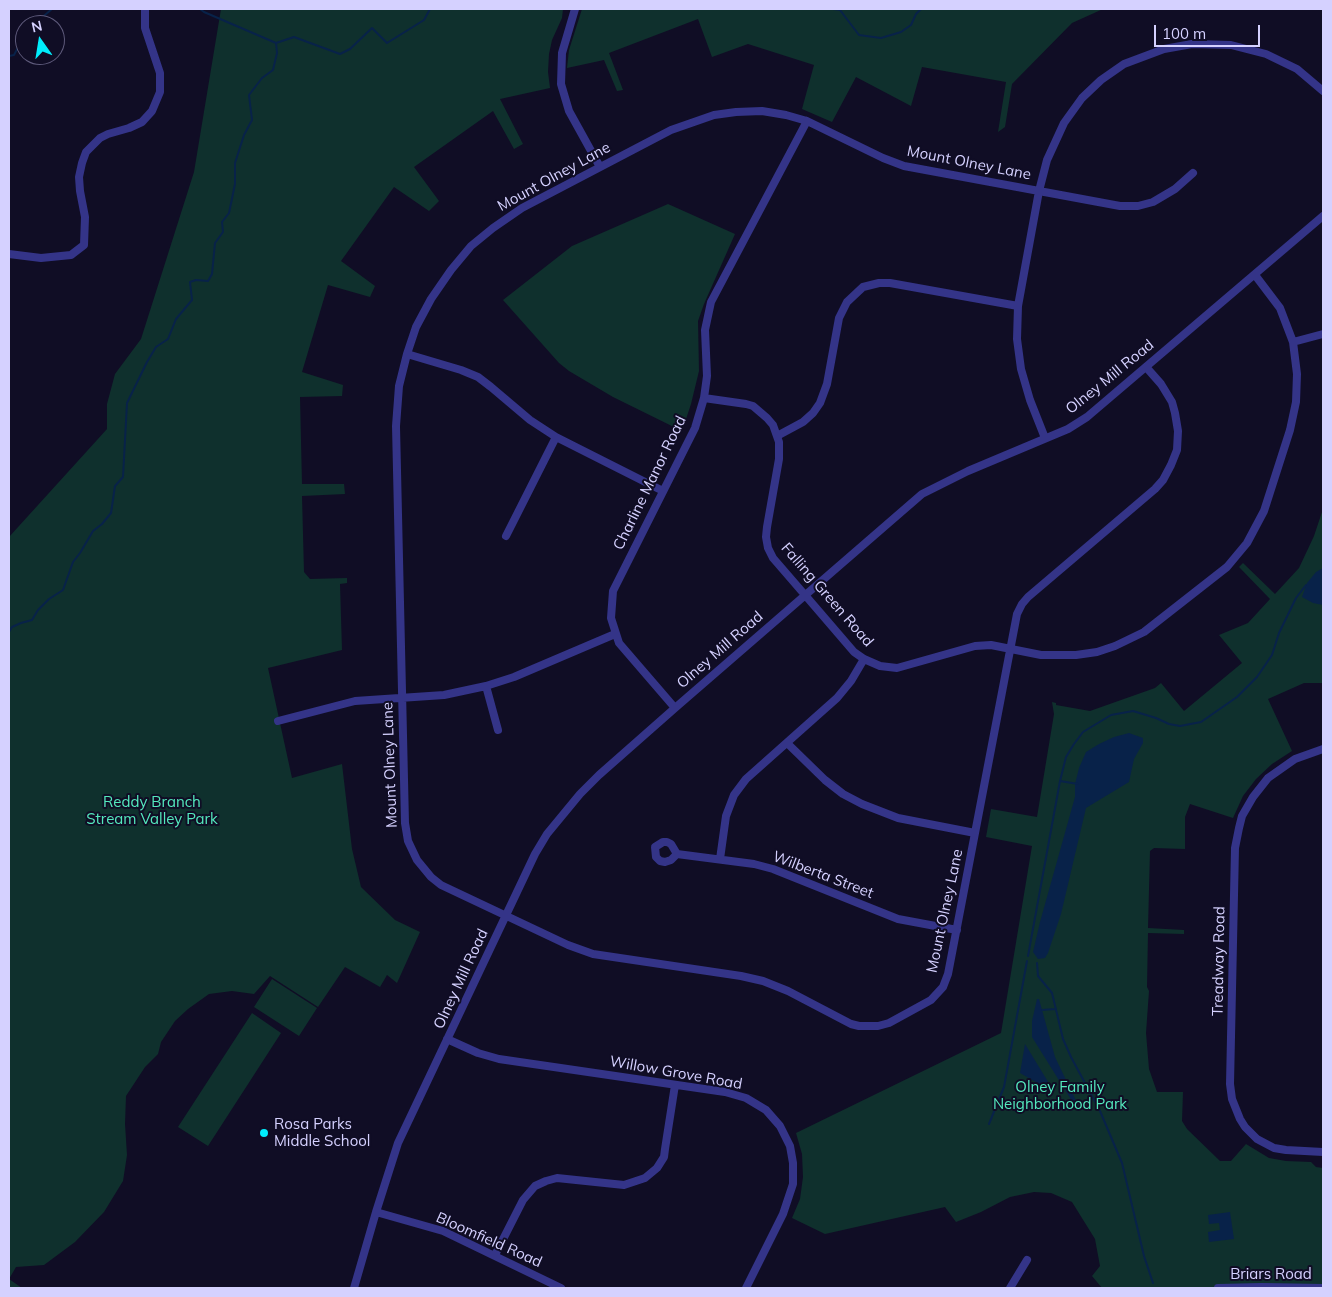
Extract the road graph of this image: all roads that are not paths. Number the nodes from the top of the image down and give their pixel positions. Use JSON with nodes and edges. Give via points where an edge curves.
{"nodes":[{"id":1,"x":145,"y":9,"type":"edge"},
{"id":2,"x":575,"y":9,"type":"edge"},
{"id":3,"x":1323,"y":91,"type":"edge"},
{"id":4,"x":807,"y":121,"type":"junction"},
{"id":5,"x":600,"y":167,"type":"junction"},
{"id":6,"x":1193,"y":173,"type":"dead end"},
{"id":7,"x":1040,"y":191,"type":"junction"},
{"id":8,"x":1323,"y":216,"type":"edge"},
{"id":9,"x":9,"y":254,"type":"edge"},
{"id":10,"x":1255,"y":275,"type":"junction"},
{"id":11,"x":1018,"y":306,"type":"junction"},
{"id":12,"x":1323,"y":334,"type":"edge"},
{"id":13,"x":1293,"y":342,"type":"junction"},
{"id":14,"x":406,"y":354,"type":"junction"},
{"id":15,"x":1146,"y":367,"type":"junction"},
{"id":16,"x":704,"y":398,"type":"junction"},
{"id":17,"x":777,"y":436,"type":"junction"},
{"id":18,"x":556,"y":437,"type":"junction"},
{"id":19,"x":1045,"y":438,"type":"junction"},
{"id":20,"x":663,"y":492,"type":"junction"},
{"id":21,"x":506,"y":536,"type":"dead end"},
{"id":22,"x":805,"y":595,"type":"junction"},
{"id":23,"x":615,"y":634,"type":"junction"},
{"id":24,"x":1011,"y":649,"type":"junction"},
{"id":25,"x":864,"y":659,"type":"junction"},
{"id":26,"x":486,"y":686,"type":"junction"},
{"id":27,"x":401,"y":697,"type":"junction"},
{"id":28,"x":675,"y":708,"type":"junction"},
{"id":29,"x":278,"y":721,"type":"dead end"},
{"id":30,"x":498,"y":730,"type":"dead end"},
{"id":31,"x":787,"y":743,"type":"junction"},
{"id":32,"x":1323,"y":749,"type":"edge"},
{"id":33,"x":975,"y":833,"type":"junction"},
{"id":34,"x":677,"y":854,"type":"dead end"},
{"id":35,"x":720,"y":859,"type":"junction"},
{"id":36,"x":505,"y":916,"type":"junction"},
{"id":37,"x":957,"y":930,"type":"junction"},
{"id":38,"x":447,"y":1039,"type":"junction"},
{"id":39,"x":675,"y":1085,"type":"junction"},
{"id":40,"x":1323,"y":1152,"type":"edge"},
{"id":41,"x":376,"y":1212,"type":"junction"},
{"id":42,"x":495,"y":1255,"type":"junction"},
{"id":43,"x":1027,"y":1260,"type":"dead end"},
{"id":44,"x":354,"y":1288,"type":"edge"},
{"id":45,"x":561,"y":1288,"type":"edge"},
{"id":46,"x":746,"y":1288,"type":"edge"},
{"id":47,"x":1010,"y":1288,"type":"edge"},
{"id":48,"x":1218,"y":1288,"type":"edge"},
{"id":49,"x":1323,"y":1288,"type":"edge"}],
"edges":[{"from":1,"to":9,"type":"street","via":[[144,28],[160,73],[160,92],[152,111],[142,122],[100,138],[86,152],[80,177],[85,217],[84,245],[71,256],[40,258]]},
{"from":2,"to":5,"type":"street","via":[[562,53],[561,84],[570,111]]},
{"from":3,"to":7,"type":"street","via":[[1297,69],[1266,54],[1231,46],[1192,44],[1137,58],[1101,80],[1082,98],[1064,123],[1047,160]]},
{"from":4,"to":5,"type":"street","name":"Mount Olney Lane","via":[[762,111],[714,115],[670,130]]},
{"from":4,"to":7,"type":"street","name":"Mount Olney Lane","via":[[904,166]]},
{"from":4,"to":16,"type":"street","name":"Charline Manor Road","via":[[711,302],[705,330],[707,376]]},
{"from":5,"to":14,"type":"street","name":"Mount Olney Lane","via":[[522,208],[471,246],[431,299]]},
{"from":6,"to":7,"type":"street","name":"Mount Olney Lane","via":[[1163,197],[1138,206],[1120,206]]},
{"from":7,"to":11,"type":"street"},
{"from":8,"to":10,"type":"street","name":"Olney Mill Road"},
{"from":10,"to":13,"type":"street","name":"Falling Green Road","via":[[1280,308]]},
{"from":10,"to":15,"type":"street","name":"Olney Mill Road"},
{"from":11,"to":17,"type":"street","via":[[890,282],[863,288],[847,302],[839,318],[827,384],[820,403],[803,422]]},
{"from":11,"to":19,"type":"street","via":[[1017,339],[1021,369]]},
{"from":12,"to":13,"type":"street"},
{"from":13,"to":24,"type":"street","name":"Falling Green Road","via":[[1297,374],[1290,430],[1264,511],[1247,543],[1227,567],[1144,632],[1115,646],[1076,655],[1041,655]]},
{"from":14,"to":18,"type":"street","via":[[478,377]]},
{"from":14,"to":27,"type":"street","name":"Mount Olney Lane","via":[[399,386],[396,426]]},
{"from":15,"to":19,"type":"street","name":"Olney Mill Road","via":[[1087,417]]},
{"from":15,"to":24,"type":"street","name":"Mount Olney Lane","via":[[1168,395],[1175,413],[1177,450],[1172,466],[1155,489],[1028,597],[1017,614]]},
{"from":16,"to":17,"type":"street","name":"Falling Green Road","via":[[753,406],[767,418]]},
{"from":16,"to":20,"type":"street","name":"Charline Manor Road","via":[[695,428]]},
{"from":17,"to":22,"type":"street","name":"Falling Green Road","via":[[779,459],[766,537],[773,558]]},
{"from":18,"to":20,"type":"street"},
{"from":18,"to":21,"type":"street"},
{"from":19,"to":22,"type":"street","name":"Olney Mill Road","via":[[922,494]]},
{"from":20,"to":23,"type":"street","name":"Charline Manor Road","via":[[613,591],[611,609]]},
{"from":22,"to":25,"type":"street","name":"Falling Green Road","via":[[854,652]]},
{"from":22,"to":28,"type":"street","name":"Olney Mill Road"},
{"from":23,"to":26,"type":"street"},
{"from":23,"to":28,"type":"street","name":"Charline Manor Road","via":[[623,649]]},
{"from":24,"to":25,"type":"street","name":"Falling Green Road","via":[[975,646],[897,668],[880,666]]},
{"from":24,"to":33,"type":"street","name":"Mount Olney Lane"},
{"from":25,"to":31,"type":"street","via":[[836,698]]},
{"from":26,"to":27,"type":"street","via":[[444,695]]},
{"from":26,"to":30,"type":"street"},
{"from":27,"to":29,"type":"street","via":[[355,701]]},
{"from":27,"to":36,"type":"street","name":"Mount Olney Lane","via":[[406,834],[416,860],[441,885]]},
{"from":28,"to":36,"type":"street","name":"Olney Mill Road","via":[[599,776],[547,834]]},
{"from":31,"to":33,"type":"street","via":[[825,780],[862,804],[898,818]]},
{"from":31,"to":35,"type":"street","via":[[746,778],[734,795],[726,816]]},
{"from":32,"to":40,"type":"street","name":"Treadway Road","via":[[1295,759],[1268,778],[1253,797],[1238,828],[1234,848],[1230,1084],[1237,1113],[1257,1139],[1286,1150]]},
{"from":33,"to":37,"type":"street","name":"Mount Olney Lane"},
{"from":34,"to":35,"type":"street","name":"Wilberta Street"},
{"from":35,"to":37,"type":"street","name":"Wilberta Street","via":[[773,869],[898,919]]},
{"from":36,"to":37,"type":"street","name":"Mount Olney Lane","via":[[593,954],[763,981],[859,1026],[889,1023],[931,1000],[943,987],[948,974]]},
{"from":36,"to":38,"type":"street","name":"Olney Mill Road"},
{"from":38,"to":39,"type":"street","name":"Willow Grove Road","via":[[478,1054],[499,1059]]},
{"from":38,"to":41,"type":"street","name":"Olney Mill Road","via":[[398,1142]]},
{"from":39,"to":42,"type":"street","via":[[664,1157],[657,1168],[645,1178],[624,1184],[557,1178],[535,1186],[523,1200]]},
{"from":39,"to":46,"type":"street","name":"Willow Grove Road","via":[[746,1098],[776,1120],[790,1146],[794,1163],[790,1194]]},
{"from":41,"to":42,"type":"street","name":"Bloomfield Road","via":[[443,1231]]},
{"from":41,"to":44,"type":"street","name":"Olney Mill Road"},
{"from":42,"to":45,"type":"street","name":"Bloomfield Road"},
{"from":43,"to":47,"type":"street"},
{"from":48,"to":49,"type":"street","name":"Briars Road"}]}
